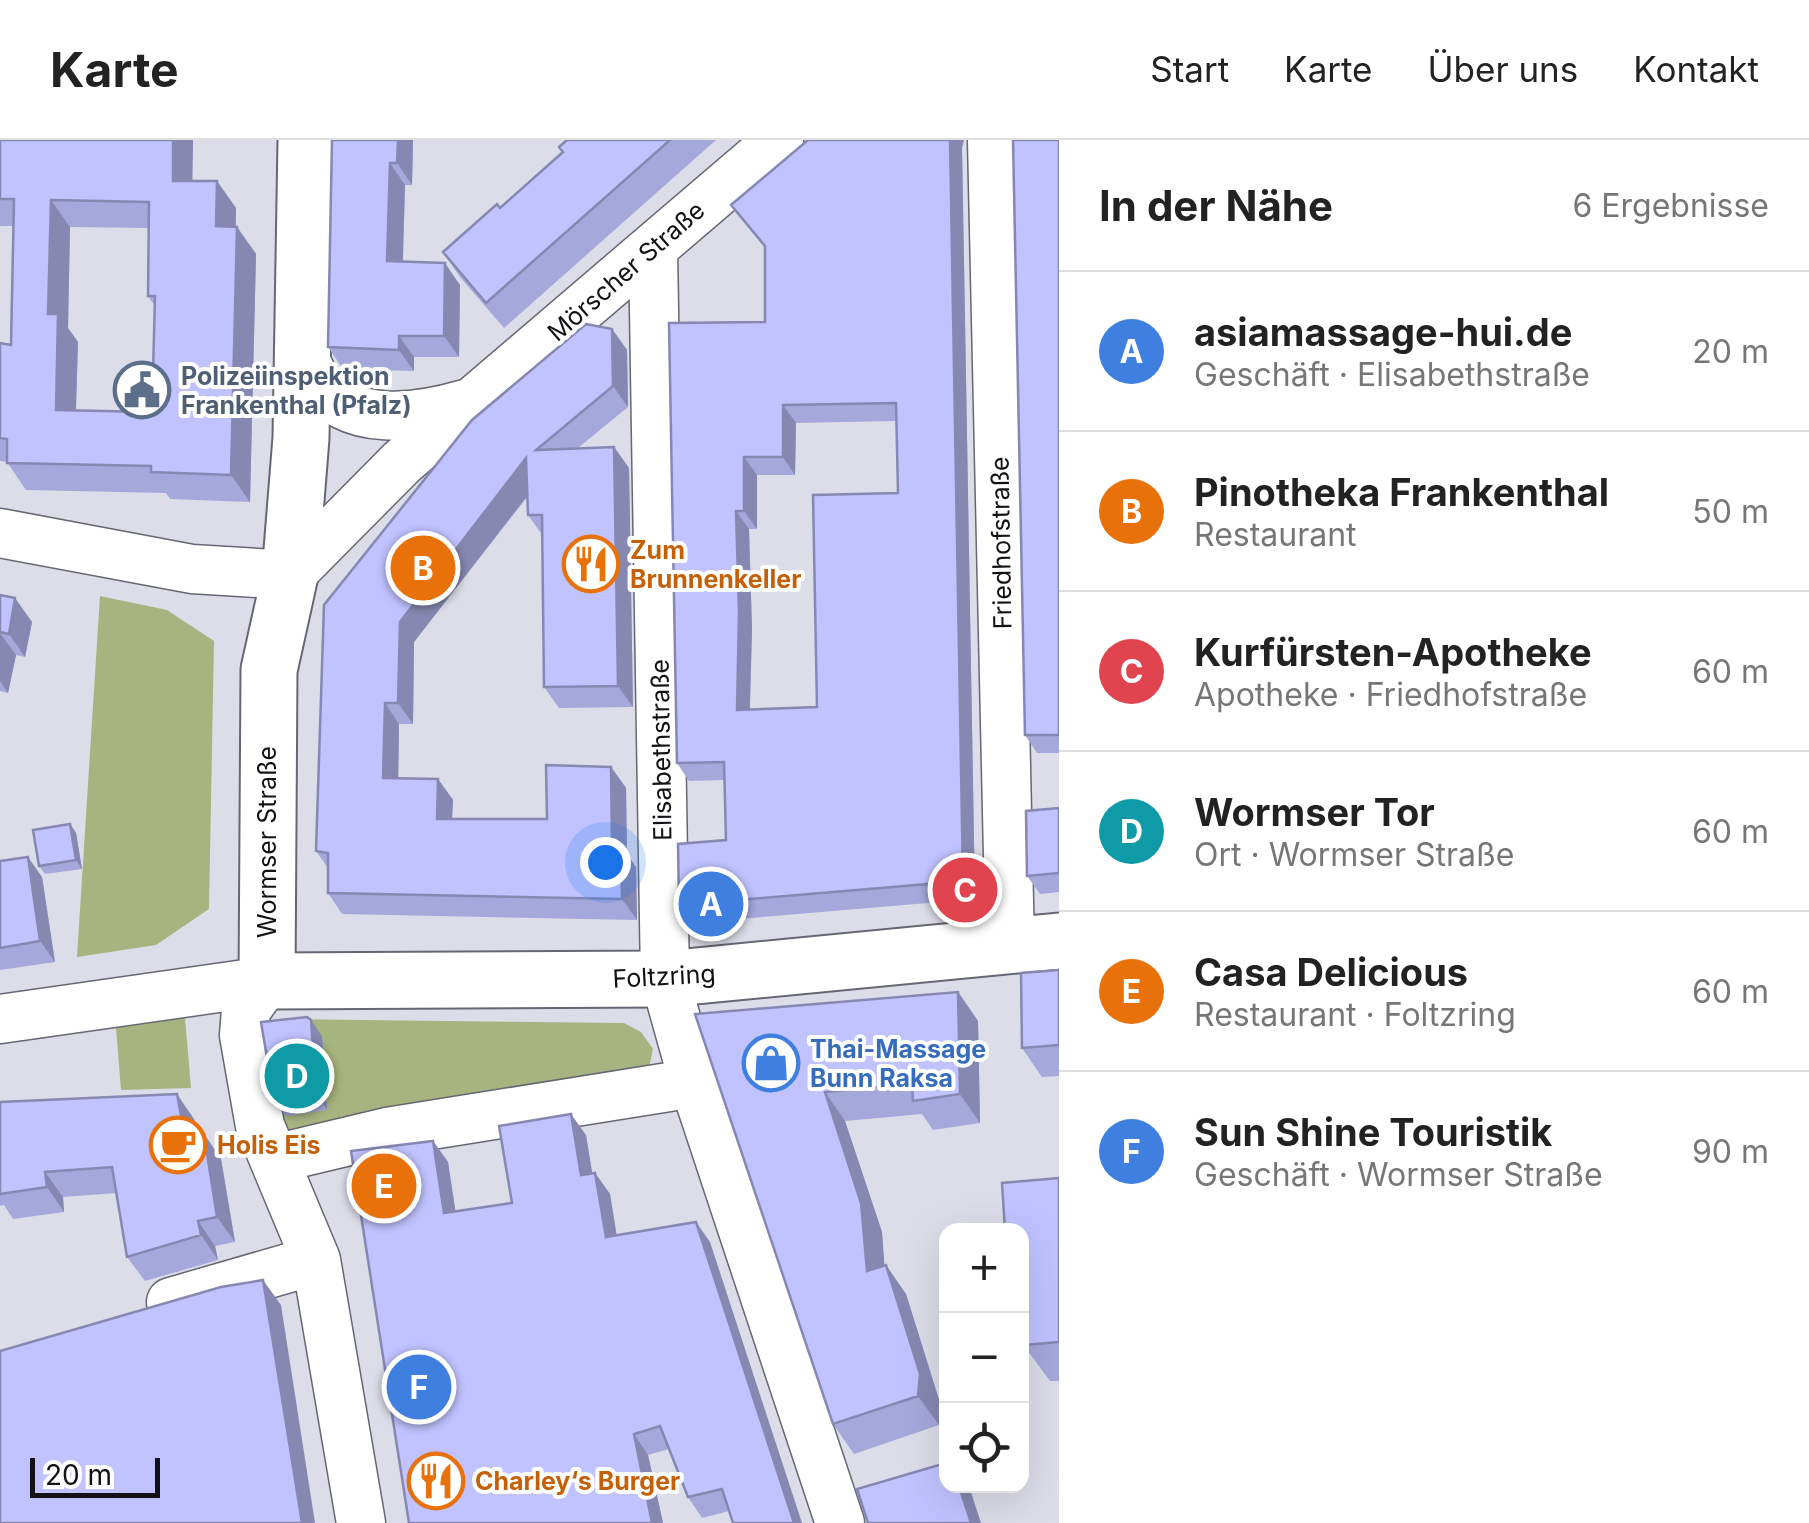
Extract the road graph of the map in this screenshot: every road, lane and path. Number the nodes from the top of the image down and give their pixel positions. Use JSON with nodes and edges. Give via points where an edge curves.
{"nodes":[{"id":1,"x":306,"y":140,"type":"edge"},
{"id":2,"x":992,"y":140,"type":"edge"},
{"id":3,"x":762,"y":147,"type":"edge"},
{"id":4,"x":652,"y":249,"type":"junction"},
{"id":5,"x":302,"y":352,"type":"junction"},
{"id":6,"x":473,"y":401,"type":"junction"},
{"id":7,"x":0,"y":533,"type":"edge"},
{"id":8,"x":290,"y":575,"type":"junction"},
{"id":9,"x":1034,"y":944,"type":"edge"},
{"id":10,"x":665,"y":979,"type":"junction"},
{"id":11,"x":267,"y":981,"type":"junction"},
{"id":12,"x":0,"y":1019,"type":"edge"},
{"id":13,"x":694,"y":1083,"type":"junction"},
{"id":14,"x":274,"y":1159,"type":"junction"},
{"id":15,"x":316,"y":1260,"type":"junction"},
{"id":16,"x":130,"y":1314,"type":"edge"},
{"id":17,"x":361,"y":1523,"type":"edge"},
{"id":18,"x":840,"y":1523,"type":"edge"}],
"edges":[{"from":1,"to":5,"type":"street","name":"Wormser Straße"},
{"from":2,"to":9,"type":"street","name":"Friedhofstraße"},
{"from":3,"to":4,"type":"street","name":"Mörscher Straße"},
{"from":4,"to":6,"type":"street","name":"Mörscher Straße"},
{"from":4,"to":10,"type":"street","name":"Elisabethstraße"},
{"from":5,"to":6,"type":"street","name":"Mörscher Straße","via":[[327,392],[372,414],[403,418]]},
{"from":5,"to":8,"type":"street","name":"Wormser Straße"},
{"from":6,"to":8,"type":"street","name":"Mörscher Straße","via":[[386,476]]},
{"from":7,"to":8,"type":"street","via":[[192,569]]},
{"from":8,"to":11,"type":"street","name":"Wormser Straße","via":[[268,670]]},
{"from":9,"to":10,"type":"street","name":"Foltzring"},
{"from":10,"to":11,"type":"street","name":"Foltzring"},
{"from":10,"to":13,"type":"street","name":"Elisabethstraße"},
{"from":11,"to":12,"type":"street"},
{"from":11,"to":14,"type":"street","name":"Wormser Straße","via":[[246,1010],[244,1036],[260,1126]]},
{"from":13,"to":14,"type":"street","via":[[387,1132]]},
{"from":13,"to":18,"type":"street","name":"Elisabethstraße"},
{"from":14,"to":15,"type":"street","name":"Wormser Straße"},
{"from":15,"to":16,"type":"street"},
{"from":15,"to":17,"type":"street","name":"Wormser Straße"}]}
